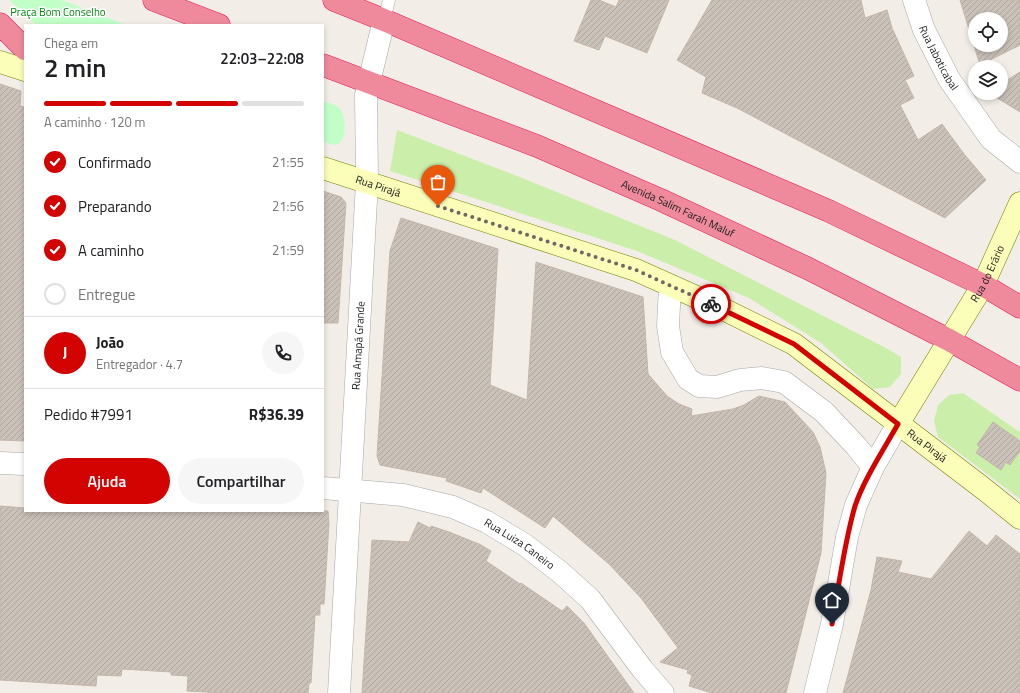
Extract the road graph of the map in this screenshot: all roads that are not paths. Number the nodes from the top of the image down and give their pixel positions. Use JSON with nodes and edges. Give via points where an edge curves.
{"nodes":[{"id":1,"x":154,"y":0,"type":"edge"},
{"id":2,"x":334,"y":0,"type":"edge"},
{"id":3,"x":914,"y":0,"type":"edge"},
{"id":4,"x":387,"y":10,"type":"edge"},
{"id":5,"x":0,"y":24,"type":"edge"},
{"id":6,"x":216,"y":24,"type":"edge"},
{"id":7,"x":24,"y":47,"type":"edge"},
{"id":8,"x":0,"y":62,"type":"edge"},
{"id":9,"x":324,"y":65,"type":"edge"},
{"id":10,"x":24,"y":70,"type":"edge"},
{"id":11,"x":369,"y":82,"type":"junction"},
{"id":12,"x":1020,"y":162,"type":"edge"},
{"id":13,"x":324,"y":168,"type":"edge"},
{"id":14,"x":367,"y":182,"type":"junction"},
{"id":15,"x":1020,"y":204,"type":"edge"},
{"id":16,"x":1015,"y":222,"type":"edge"},
{"id":17,"x":983,"y":285,"type":"junction"},
{"id":18,"x":670,"y":286,"type":"junction"},
{"id":19,"x":1020,"y":307,"type":"edge"},
{"id":20,"x":949,"y":340,"type":"junction"},
{"id":21,"x":1020,"y":380,"type":"edge"},
{"id":22,"x":898,"y":424,"type":"junction"},
{"id":23,"x":0,"y":463,"type":"edge"},
{"id":24,"x":24,"y":464,"type":"edge"},
{"id":25,"x":873,"y":466,"type":"junction"},
{"id":26,"x":324,"y":488,"type":"edge"},
{"id":27,"x":350,"y":490,"type":"junction"},
{"id":28,"x":1020,"y":518,"type":"edge"},
{"id":29,"x":339,"y":693,"type":"edge"},
{"id":30,"x":663,"y":693,"type":"edge"},
{"id":31,"x":814,"y":693,"type":"edge"}],
"edges":[{"from":1,"to":6,"type":"highway"},
{"from":2,"to":4,"type":"highway"},
{"from":3,"to":12,"type":"street","name":"Rua Jaboticabal","via":[[924,30],[949,79],[991,139]]},
{"from":4,"to":11,"type":"street","name":"Rua Amapá Grande"},
{"from":4,"to":17,"type":"highway","via":[[829,211]]},
{"from":5,"to":7,"type":"highway"},
{"from":8,"to":10,"type":"street"},
{"from":9,"to":11,"type":"highway","name":"Avenida Salim Farah Maluf"},
{"from":11,"to":14,"type":"street","name":"Rua Amapá Grande","via":[[366,95]]},
{"from":11,"to":20,"type":"highway","name":"Avenida Salim Farah Maluf","via":[[537,146],[661,200],[807,268]]},
{"from":13,"to":14,"type":"street","name":"Rua Pirajá"},
{"from":14,"to":18,"type":"street","name":"Rua Pirajá","via":[[636,270]]},
{"from":14,"to":27,"type":"street","name":"Rua Amapá Grande"},
{"from":15,"to":16,"type":"street","name":"Rua do Erário"},
{"from":16,"to":17,"type":"street","name":"Rua do Erário"},
{"from":17,"to":19,"type":"highway"},
{"from":17,"to":20,"type":"street","name":"Rua do Erário"},
{"from":18,"to":22,"type":"street","name":"Rua Pirajá","via":[[794,344]]},
{"from":18,"to":25,"type":"street","via":[[668,326],[672,352],[688,378],[699,386],[717,387],[740,380],[762,378],[784,382],[824,412]]},
{"from":20,"to":21,"type":"highway","name":"Avenida Salim Farah Maluf"},
{"from":20,"to":22,"type":"street","name":"Rua do Erário"},
{"from":22,"to":25,"type":"street"},
{"from":22,"to":28,"type":"street","name":"Rua Pirajá"},
{"from":23,"to":24,"type":"street"},
{"from":25,"to":31,"type":"street","via":[[856,505],[832,624]]},
{"from":26,"to":27,"type":"street","name":"Rua Luiza Caneiro"},
{"from":27,"to":29,"type":"street","name":"Rua Amapá Grande"},
{"from":27,"to":30,"type":"street","name":"Rua Luiza Caneiro","via":[[403,495],[453,507],[487,522],[525,545],[590,599]]}]}
